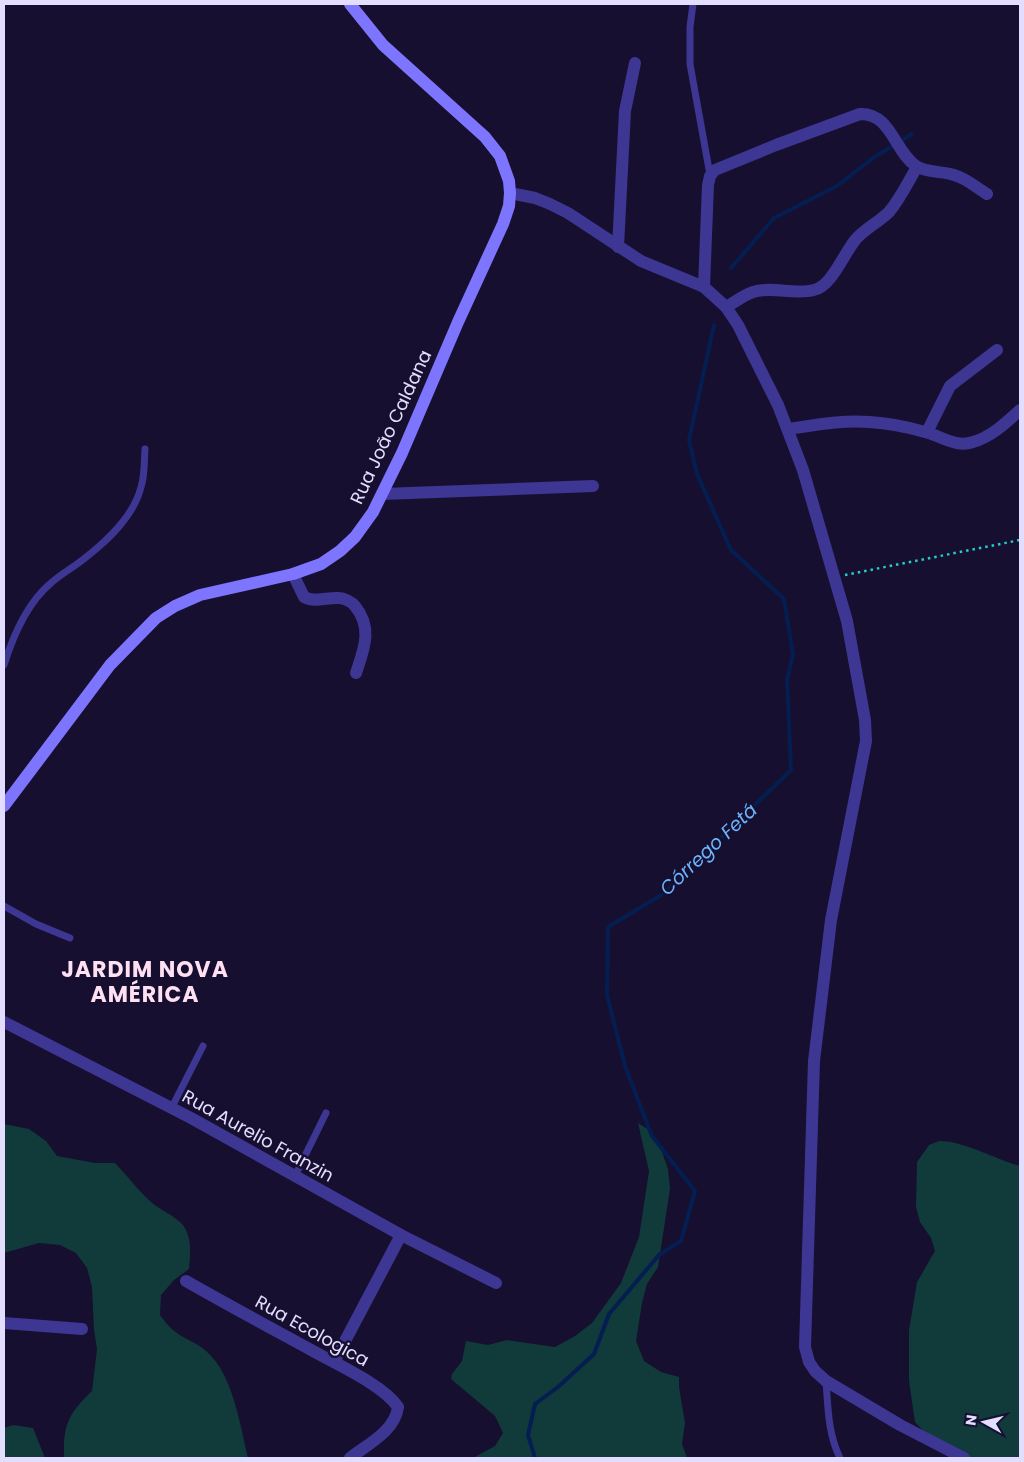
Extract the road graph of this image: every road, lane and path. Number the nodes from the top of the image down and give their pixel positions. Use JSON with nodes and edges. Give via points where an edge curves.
{"nodes":[{"id":1,"x":350,"y":4,"type":"edge"},
{"id":2,"x":693,"y":4,"type":"edge"},
{"id":3,"x":635,"y":63,"type":"dead end"},
{"id":4,"x":917,"y":167,"type":"junction"},
{"id":5,"x":710,"y":176,"type":"junction"},
{"id":6,"x":510,"y":193,"type":"junction"},
{"id":7,"x":987,"y":194,"type":"dead end"},
{"id":8,"x":618,"y":247,"type":"junction"},
{"id":9,"x":704,"y":288,"type":"junction"},
{"id":10,"x":726,"y":307,"type":"junction"},
{"id":11,"x":997,"y":350,"type":"dead end"},
{"id":12,"x":1020,"y":410,"type":"edge"},
{"id":13,"x":788,"y":429,"type":"junction"},
{"id":14,"x":927,"y":432,"type":"junction"},
{"id":15,"x":145,"y":449,"type":"dead end"},
{"id":16,"x":593,"y":486,"type":"dead end"},
{"id":17,"x":383,"y":494,"type":"junction"},
{"id":18,"x":1020,"y":540,"type":"edge"},
{"id":19,"x":293,"y":574,"type":"junction"},
{"id":20,"x":835,"y":578,"type":"junction"},
{"id":21,"x":4,"y":665,"type":"edge"},
{"id":22,"x":356,"y":673,"type":"dead end"},
{"id":23,"x":4,"y":806,"type":"edge"},
{"id":24,"x":4,"y":906,"type":"edge"},
{"id":25,"x":70,"y":938,"type":"dead end"},
{"id":26,"x":4,"y":1022,"type":"edge"},
{"id":27,"x":203,"y":1046,"type":"dead end"},
{"id":28,"x":171,"y":1109,"type":"junction"},
{"id":29,"x":326,"y":1113,"type":"dead end"},
{"id":30,"x":295,"y":1176,"type":"junction"},
{"id":31,"x":401,"y":1235,"type":"junction"},
{"id":32,"x":186,"y":1281,"type":"dead end"},
{"id":33,"x":496,"y":1283,"type":"dead end"},
{"id":34,"x":4,"y":1323,"type":"edge"},
{"id":35,"x":82,"y":1329,"type":"dead end"},
{"id":36,"x":334,"y":1362,"type":"junction"},
{"id":37,"x":826,"y":1381,"type":"junction"},
{"id":38,"x":350,"y":1458,"type":"edge"},
{"id":39,"x":840,"y":1458,"type":"edge"},
{"id":40,"x":964,"y":1458,"type":"edge"}],
"edges":[{"from":1,"to":6,"type":"street","name":"Rua João Caldana","via":[[383,45],[485,137],[500,156]]},
{"from":2,"to":5,"type":"lane","via":[[690,64]]},
{"from":3,"to":8,"type":"street","via":[[625,112]]},
{"from":4,"to":5,"type":"street","via":[[882,122],[875,116],[860,114],[724,166]]},
{"from":4,"to":7,"type":"street","via":[[957,176]]},
{"from":4,"to":10,"type":"street","via":[[887,213],[858,236],[824,285],[815,290],[752,292]]},
{"from":5,"to":9,"type":"street"},
{"from":6,"to":8,"type":"street","via":[[550,204]]},
{"from":6,"to":17,"type":"street","name":"Rua João Caldana","via":[[503,224]]},
{"from":8,"to":9,"type":"street","via":[[641,261]]},
{"from":9,"to":10,"type":"street"},
{"from":10,"to":13,"type":"street","via":[[738,325]]},
{"from":11,"to":14,"type":"street","via":[[950,386]]},
{"from":12,"to":14,"type":"street","via":[[985,437],[973,442],[962,444]]},
{"from":13,"to":14,"type":"street","via":[[832,422],[870,422]]},
{"from":13,"to":20,"type":"street"},
{"from":15,"to":21,"type":"lane","via":[[142,486],[135,503],[118,527],[85,558],[50,583],[31,606],[13,637]]},
{"from":16,"to":17,"type":"street"},
{"from":17,"to":19,"type":"street","name":"Rua João Caldana","via":[[355,537],[340,551],[321,564]]},
{"from":18,"to":20,"type":"path"},
{"from":19,"to":22,"type":"street","via":[[304,597],[315,600],[341,598],[353,603],[362,614],[367,630]]},
{"from":19,"to":23,"type":"street","name":"Rua João Caldana","via":[[200,595],[156,618],[110,665]]},
{"from":20,"to":37,"type":"street","via":[[847,621],[866,741],[831,920],[814,1061],[805,1347],[809,1362]]},
{"from":24,"to":25,"type":"lane"},
{"from":26,"to":28,"type":"street","name":"Rua Aurelio Franzin"},
{"from":27,"to":28,"type":"lane"},
{"from":28,"to":30,"type":"street","name":"Rua Aurelio Franzin"},
{"from":29,"to":30,"type":"lane"},
{"from":30,"to":31,"type":"street","name":"Rua Aurelio Franzin"},
{"from":31,"to":33,"type":"street","name":"Rua Aurelio Franzin"},
{"from":31,"to":36,"type":"street"},
{"from":32,"to":36,"type":"street","name":"Rua Ecologica"},
{"from":34,"to":35,"type":"street"},
{"from":36,"to":38,"type":"street","name":"Rua Ecologica","via":[[383,1391],[398,1407],[397,1417],[390,1427]]},
{"from":37,"to":39,"type":"lane","via":[[832,1439]]},
{"from":37,"to":40,"type":"street"}]}
